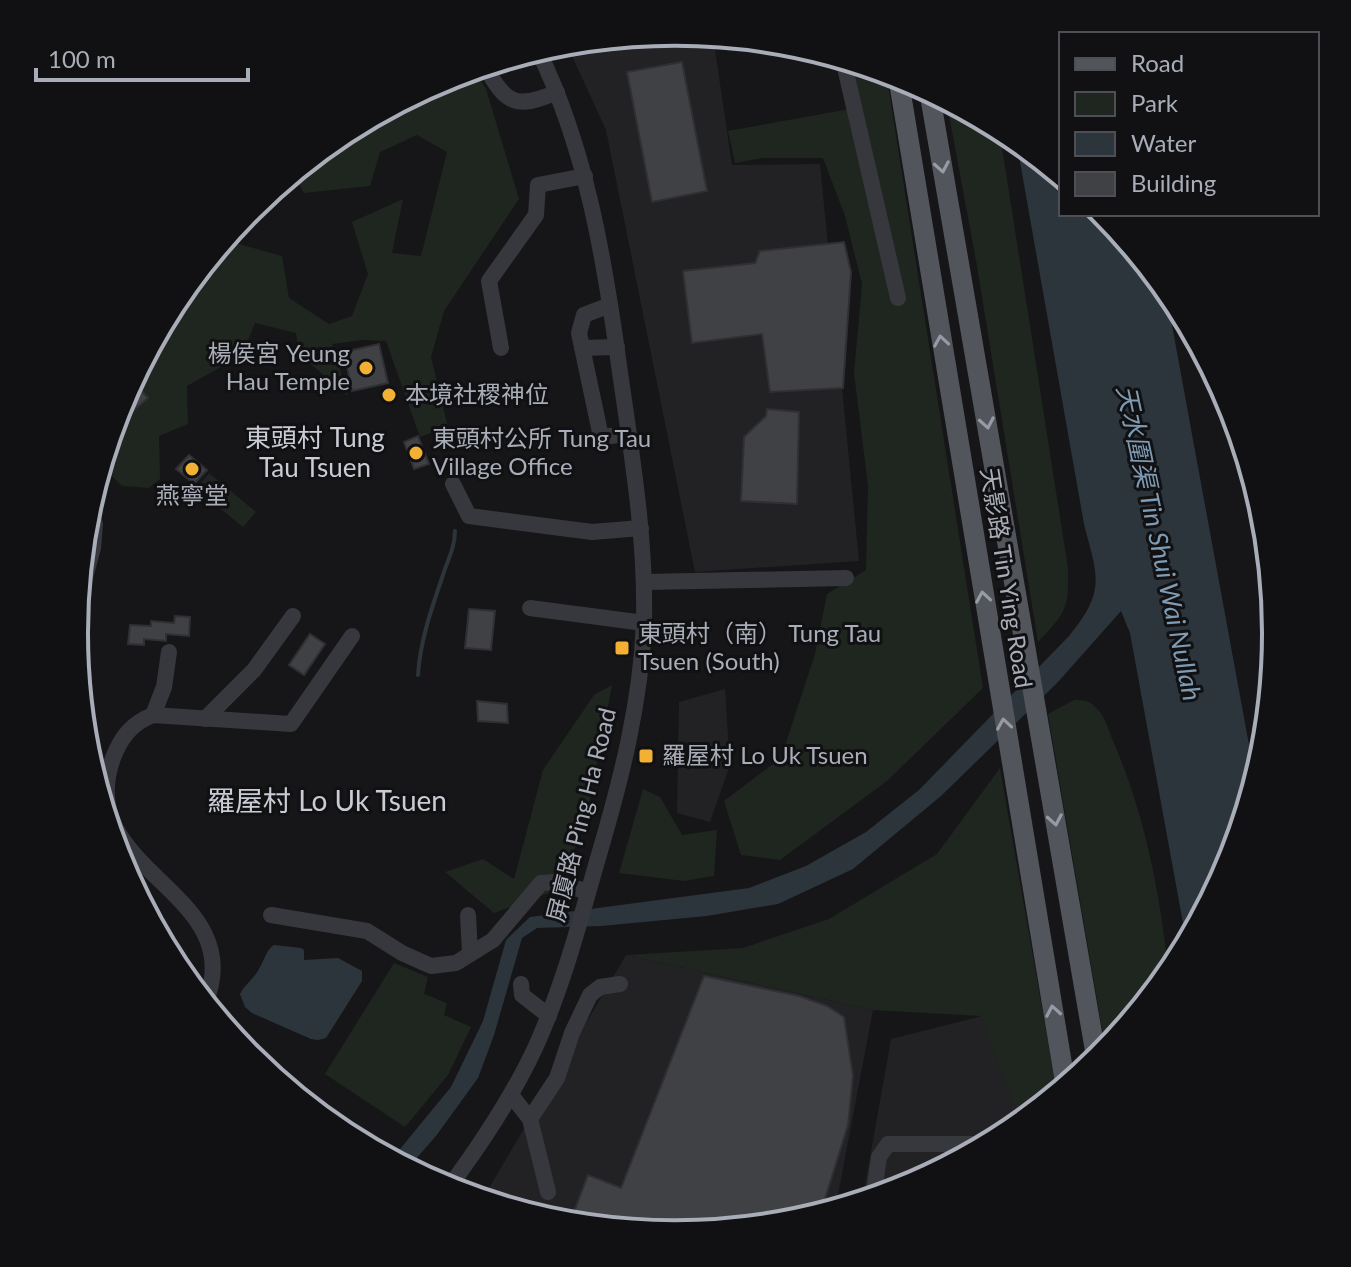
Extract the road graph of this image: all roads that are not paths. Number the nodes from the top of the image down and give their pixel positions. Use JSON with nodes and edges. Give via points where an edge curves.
{"nodes":[{"id":1,"x":543,"y":61,"type":"edge"},
{"id":2,"x":846,"y":71,"type":"edge"},
{"id":3,"x":490,"y":76,"type":"edge"},
{"id":4,"x":900,"y":91,"type":"edge"},
{"id":5,"x":557,"y":92,"type":"junction"},
{"id":6,"x":932,"y":105,"type":"edge"},
{"id":7,"x":585,"y":176,"type":"junction"},
{"id":8,"x":898,"y":298,"type":"dead end"},
{"id":9,"x":610,"y":305,"type":"junction"},
{"id":10,"x":617,"y":347,"type":"junction"},
{"id":11,"x":501,"y":348,"type":"dead end"},
{"id":12,"x":582,"y":348,"type":"junction"},
{"id":13,"x":629,"y":434,"type":"junction"},
{"id":14,"x":453,"y":484,"type":"dead end"},
{"id":15,"x":641,"y":528,"type":"junction"},
{"id":16,"x":846,"y":578,"type":"dead end"},
{"id":17,"x":644,"y":582,"type":"junction"},
{"id":18,"x":530,"y":608,"type":"dead end"},
{"id":19,"x":293,"y":616,"type":"dead end"},
{"id":20,"x":644,"y":623,"type":"junction"},
{"id":21,"x":352,"y":636,"type":"dead end"},
{"id":22,"x":169,"y":652,"type":"dead end"},
{"id":23,"x":153,"y":715,"type":"junction"},
{"id":24,"x":205,"y":719,"type":"junction"},
{"id":25,"x":109,"y":788,"type":"edge"},
{"id":26,"x":130,"y":851,"type":"edge"},
{"id":27,"x":586,"y":899,"type":"junction"},
{"id":28,"x":271,"y":915,"type":"dead end"},
{"id":29,"x":468,"y":915,"type":"dead end"},
{"id":30,"x":470,"y":954,"type":"junction"},
{"id":31,"x":521,"y":984,"type":"dead end"},
{"id":32,"x":620,"y":984,"type":"dead end"},
{"id":33,"x":208,"y":989,"type":"edge"},
{"id":34,"x":549,"y":1016,"type":"junction"},
{"id":35,"x":1094,"y":1046,"type":"edge"},
{"id":36,"x":1064,"y":1074,"type":"edge"},
{"id":37,"x":511,"y":1095,"type":"junction"},
{"id":38,"x":530,"y":1119,"type":"junction"},
{"id":39,"x":965,"y":1144,"type":"edge"},
{"id":40,"x":456,"y":1178,"type":"edge"},
{"id":41,"x":875,"y":1186,"type":"edge"},
{"id":42,"x":548,"y":1192,"type":"dead end"}],
"edges":[{"from":1,"to":5,"type":"street","name":"屏廈路 Ping Ha Road"},
{"from":2,"to":8,"type":"street"},
{"from":3,"to":5,"type":"street","via":[[499,92],[518,102],[527,104]]},
{"from":36,"to":4,"type":"main road","name":"天影路 Tin Ying Road","one_way":true},
{"from":5,"to":7,"type":"street","name":"屏廈路 Ping Ha Road"},
{"from":6,"to":35,"type":"main road","name":"天影路 Tin Ying Road","one_way":true},
{"from":7,"to":9,"type":"street","name":"屏廈路 Ping Ha Road"},
{"from":7,"to":11,"type":"street","via":[[538,185],[536,215],[489,281]]},
{"from":9,"to":10,"type":"street","name":"屏廈路 Ping Ha Road"},
{"from":9,"to":12,"type":"street","via":[[584,315]]},
{"from":10,"to":12,"type":"street"},
{"from":10,"to":13,"type":"street","name":"屏廈路 Ping Ha Road"},
{"from":12,"to":13,"type":"street","via":[[601,437]]},
{"from":13,"to":15,"type":"street","name":"屏廈路 Ping Ha Road"},
{"from":14,"to":15,"type":"street","via":[[469,516],[592,532]]},
{"from":15,"to":17,"type":"street","name":"屏廈路 Ping Ha Road"},
{"from":16,"to":17,"type":"street"},
{"from":17,"to":20,"type":"street","name":"屏廈路 Ping Ha Road"},
{"from":18,"to":20,"type":"street"},
{"from":19,"to":24,"type":"street","via":[[254,670]]},
{"from":20,"to":27,"type":"street","name":"屏廈路 Ping Ha Road","via":[[625,765]]},
{"from":21,"to":24,"type":"street","via":[[291,724]]},
{"from":22,"to":23,"type":"street"},
{"from":23,"to":24,"type":"street"},
{"from":23,"to":25,"type":"street","via":[[137,721],[119,744]]},
{"from":26,"to":33,"type":"street","via":[[188,907],[202,928],[212,968]]},
{"from":27,"to":30,"type":"street","via":[[556,882],[541,883],[493,940]]},
{"from":27,"to":34,"type":"street","name":"屏廈路 Ping Ha Road"},
{"from":28,"to":30,"type":"street","via":[[367,931],[431,966],[456,963]]},
{"from":29,"to":30,"type":"street"},
{"from":31,"to":34,"type":"street","via":[[522,995]]},
{"from":32,"to":38,"type":"street","via":[[600,987],[590,995],[557,1078]]},
{"from":34,"to":37,"type":"street","name":"屏廈路 Ping Ha Road"},
{"from":37,"to":38,"type":"street"},
{"from":37,"to":40,"type":"street","name":"屏廈路 Ping Ha Road"},
{"from":38,"to":42,"type":"street"},
{"from":39,"to":41,"type":"street","via":[[888,1144],[879,1157]]}]}
